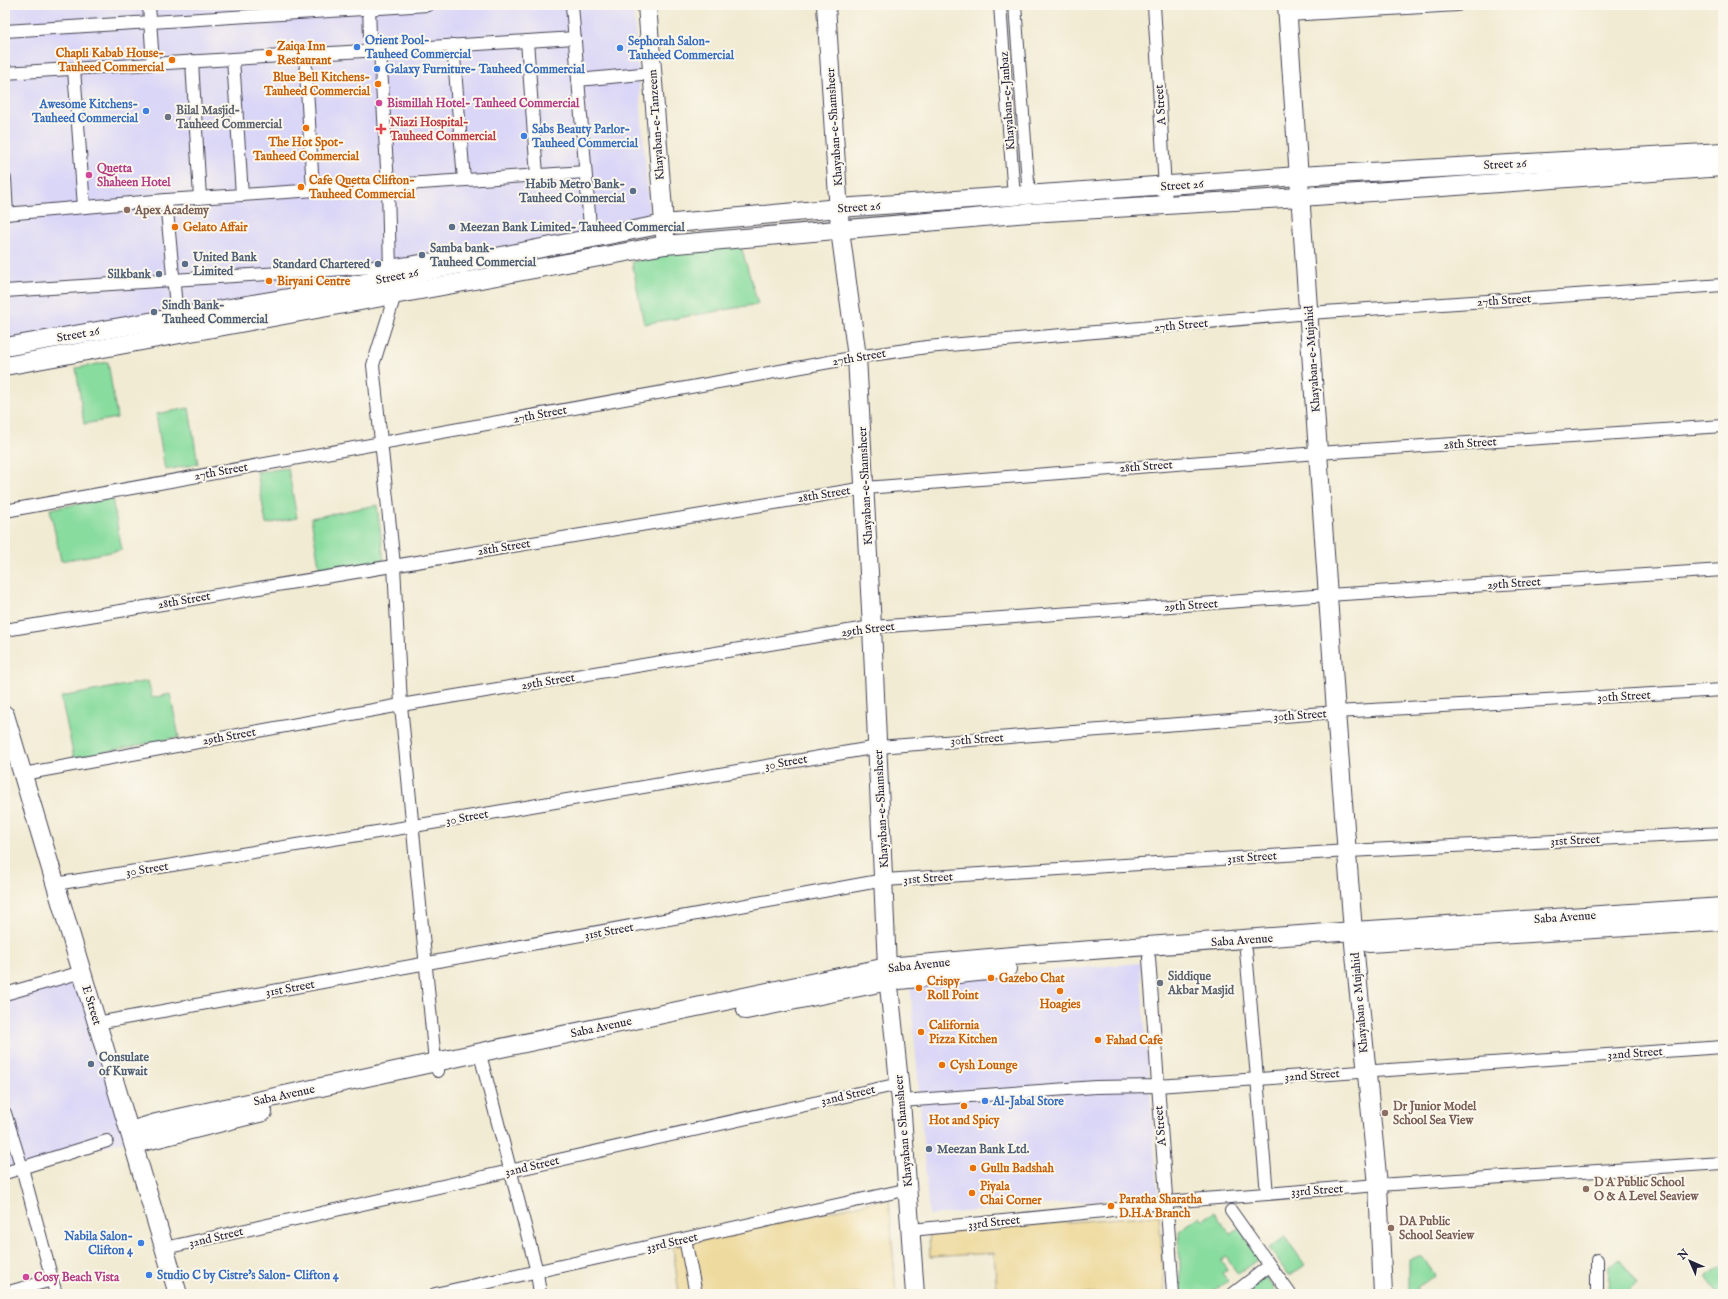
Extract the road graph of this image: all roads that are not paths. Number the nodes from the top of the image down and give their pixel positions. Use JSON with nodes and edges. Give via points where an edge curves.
{"nodes":[{"id":1,"x":149,"y":5,"type":"edge"},
{"id":2,"x":428,"y":5,"type":"edge"},
{"id":3,"x":572,"y":5,"type":"edge"},
{"id":4,"x":647,"y":5,"type":"edge"},
{"id":5,"x":826,"y":5,"type":"edge"},
{"id":6,"x":1000,"y":5,"type":"edge"},
{"id":7,"x":1015,"y":5,"type":"edge"},
{"id":8,"x":1154,"y":5,"type":"edge"},
{"id":9,"x":1457,"y":5,"type":"edge"},
{"id":10,"x":369,"y":7,"type":"edge"},
{"id":11,"x":1288,"y":10,"type":"edge"},
{"id":12,"x":150,"y":22,"type":"junction"},
{"id":13,"x":5,"y":31,"type":"edge"},
{"id":14,"x":575,"y":38,"type":"junction"},
{"id":15,"x":527,"y":41,"type":"junction"},
{"id":16,"x":453,"y":45,"type":"junction"},
{"id":17,"x":380,"y":50,"type":"junction"},
{"id":18,"x":305,"y":54,"type":"junction"},
{"id":19,"x":233,"y":59,"type":"junction"},
{"id":20,"x":192,"y":62,"type":"junction"},
{"id":21,"x":153,"y":64,"type":"junction"},
{"id":22,"x":74,"y":69,"type":"junction"},
{"id":23,"x":5,"y":73,"type":"edge"},
{"id":24,"x":652,"y":73,"type":"junction"},
{"id":25,"x":578,"y":80,"type":"junction"},
{"id":26,"x":1723,"y":152,"type":"edge"},
{"id":27,"x":1723,"y":167,"type":"edge"},
{"id":28,"x":585,"y":172,"type":"junction"},
{"id":29,"x":537,"y":175,"type":"junction"},
{"id":30,"x":1299,"y":176,"type":"junction"},
{"id":31,"x":5,"y":179,"type":"edge"},
{"id":32,"x":464,"y":180,"type":"junction"},
{"id":33,"x":388,"y":185,"type":"junction"},
{"id":34,"x":1165,"y":187,"type":"junction"},
{"id":35,"x":313,"y":190,"type":"junction"},
{"id":36,"x":242,"y":195,"type":"junction"},
{"id":37,"x":1022,"y":196,"type":"junction"},
{"id":38,"x":1301,"y":197,"type":"junction"},
{"id":39,"x":200,"y":198,"type":"junction"},
{"id":40,"x":166,"y":200,"type":"junction"},
{"id":41,"x":1166,"y":205,"type":"junction"},
{"id":42,"x":84,"y":207,"type":"junction"},
{"id":43,"x":839,"y":208,"type":"junction"},
{"id":44,"x":6,"y":214,"type":"edge"},
{"id":45,"x":664,"y":224,"type":"junction"},
{"id":46,"x":840,"y":230,"type":"junction"},
{"id":47,"x":591,"y":237,"type":"junction"},
{"id":48,"x":666,"y":245,"type":"junction"},
{"id":49,"x":390,"y":272,"type":"junction"},
{"id":50,"x":174,"y":280,"type":"junction"},
{"id":51,"x":1723,"y":285,"type":"edge"},
{"id":52,"x":5,"y":291,"type":"edge"},
{"id":53,"x":395,"y":295,"type":"junction"},
{"id":54,"x":1308,"y":313,"type":"junction"},
{"id":55,"x":177,"y":318,"type":"junction"},
{"id":56,"x":5,"y":347,"type":"edge"},
{"id":57,"x":857,"y":357,"type":"junction"},
{"id":58,"x":5,"y":366,"type":"edge"},
{"id":59,"x":1723,"y":426,"type":"edge"},
{"id":60,"x":382,"y":442,"type":"junction"},
{"id":61,"x":1318,"y":453,"type":"junction"},
{"id":62,"x":865,"y":488,"type":"junction"},
{"id":63,"x":5,"y":511,"type":"edge"},
{"id":64,"x":394,"y":565,"type":"junction"},
{"id":65,"x":1723,"y":570,"type":"edge"},
{"id":66,"x":1328,"y":595,"type":"junction"},
{"id":67,"x":872,"y":627,"type":"junction"},
{"id":68,"x":5,"y":630,"type":"edge"},
{"id":69,"x":1723,"y":690,"type":"edge"},
{"id":70,"x":401,"y":705,"type":"junction"},
{"id":71,"x":1336,"y":712,"type":"junction"},
{"id":72,"x":5,"y":715,"type":"edge"},
{"id":73,"x":878,"y":746,"type":"junction"},
{"id":74,"x":23,"y":774,"type":"junction"},
{"id":75,"x":414,"y":826,"type":"junction"},
{"id":76,"x":1723,"y":833,"type":"edge"},
{"id":77,"x":1348,"y":851,"type":"junction"},
{"id":78,"x":884,"y":880,"type":"junction"},
{"id":79,"x":56,"y":884,"type":"junction"},
{"id":80,"x":1723,"y":907,"type":"edge"},
{"id":81,"x":1723,"y":921,"type":"edge"},
{"id":82,"x":1354,"y":938,"type":"junction"},
{"id":83,"x":1246,"y":951,"type":"junction"},
{"id":84,"x":1149,"y":958,"type":"junction"},
{"id":85,"x":427,"y":964,"type":"junction"},
{"id":86,"x":82,"y":972,"type":"junction"},
{"id":87,"x":888,"y":974,"type":"junction"},
{"id":88,"x":5,"y":994,"type":"edge"},
{"id":89,"x":97,"y":1023,"type":"junction"},
{"id":90,"x":1723,"y":1047,"type":"edge"},
{"id":91,"x":482,"y":1062,"type":"junction"},
{"id":92,"x":436,"y":1066,"type":"junction"},
{"id":93,"x":1366,"y":1071,"type":"junction"},
{"id":94,"x":1257,"y":1079,"type":"junction"},
{"id":95,"x":1157,"y":1086,"type":"junction"},
{"id":96,"x":900,"y":1092,"type":"junction"},
{"id":97,"x":5,"y":1113,"type":"edge"},
{"id":98,"x":132,"y":1138,"type":"junction"},
{"id":99,"x":107,"y":1141,"type":"dead end"},
{"id":100,"x":1723,"y":1163,"type":"edge"},
{"id":101,"x":22,"y":1168,"type":"junction"},
{"id":102,"x":511,"y":1170,"type":"junction"},
{"id":103,"x":5,"y":1173,"type":"edge"},
{"id":104,"x":1378,"y":1185,"type":"junction"},
{"id":105,"x":909,"y":1189,"type":"junction"},
{"id":106,"x":1267,"y":1194,"type":"junction"},
{"id":107,"x":1167,"y":1202,"type":"junction"},
{"id":108,"x":1230,"y":1211,"type":"dead end"},
{"id":109,"x":911,"y":1230,"type":"junction"},
{"id":110,"x":685,"y":1239,"type":"junction"},
{"id":111,"x":165,"y":1248,"type":"junction"},
{"id":112,"x":1597,"y":1260,"type":"dead end"},
{"id":113,"x":1269,"y":1266,"type":"junction"},
{"id":114,"x":537,"y":1272,"type":"junction"},
{"id":115,"x":52,"y":1280,"type":"junction"},
{"id":116,"x":5,"y":1292,"type":"edge"},
{"id":117,"x":56,"y":1294,"type":"edge"},
{"id":118,"x":178,"y":1294,"type":"edge"},
{"id":119,"x":435,"y":1294,"type":"edge"},
{"id":120,"x":540,"y":1294,"type":"edge"},
{"id":121,"x":696,"y":1294,"type":"edge"},
{"id":122,"x":915,"y":1294,"type":"edge"},
{"id":123,"x":1173,"y":1294,"type":"edge"},
{"id":124,"x":1233,"y":1294,"type":"edge"},
{"id":125,"x":1290,"y":1294,"type":"edge"},
{"id":126,"x":1383,"y":1294,"type":"edge"},
{"id":127,"x":1598,"y":1294,"type":"edge"}],
"edges":[{"from":1,"to":12,"type":"street"},
{"from":2,"to":10,"type":"street"},
{"from":3,"to":14,"type":"street"},
{"from":4,"to":24,"type":"main road","name":"Khayaban-e-Tanzeem"},
{"from":5,"to":43,"type":"main road","name":"Khayaban-e-Shamsheer"},
{"from":6,"to":37,"type":"street","name":"Khayaban-e-Janbaz"},
{"from":7,"to":37,"type":"street","name":"Khayaban-e-Janbaz"},
{"from":8,"to":34,"type":"street","name":"A Street"},
{"from":9,"to":11,"type":"street"},
{"from":10,"to":12,"type":"street"},
{"from":10,"to":17,"type":"street","via":[[370,37]]},
{"from":11,"to":30,"type":"main road","name":"Khayaban-e-Mujahid"},
{"from":12,"to":13,"type":"street"},
{"from":12,"to":21,"type":"street"},
{"from":14,"to":15,"type":"street"},
{"from":14,"to":25,"type":"street"},
{"from":15,"to":16,"type":"street"},
{"from":15,"to":29,"type":"street"},
{"from":16,"to":17,"type":"street"},
{"from":16,"to":32,"type":"street"},
{"from":17,"to":18,"type":"street"},
{"from":17,"to":33,"type":"street"},
{"from":18,"to":19,"type":"street"},
{"from":18,"to":35,"type":"street"},
{"from":19,"to":20,"type":"street"},
{"from":19,"to":36,"type":"street"},
{"from":20,"to":21,"type":"street"},
{"from":20,"to":39,"type":"street"},
{"from":21,"to":22,"type":"street"},
{"from":22,"to":23,"type":"street"},
{"from":22,"to":42,"type":"street"},
{"from":24,"to":25,"type":"street"},
{"from":24,"to":45,"type":"main road","name":"Khayaban-e-Tanzeem"},
{"from":25,"to":28,"type":"street"},
{"from":26,"to":30,"type":"main road","name":"Street 26"},
{"from":27,"to":38,"type":"main road","name":"Street 26"},
{"from":28,"to":29,"type":"street"},
{"from":28,"to":47,"type":"street"},
{"from":29,"to":32,"type":"street"},
{"from":30,"to":34,"type":"main road","name":"Street 26"},
{"from":30,"to":38,"type":"main road","name":"Khayaban-e-Mujahid"},
{"from":31,"to":44,"type":"street"},
{"from":32,"to":33,"type":"street"},
{"from":33,"to":35,"type":"street"},
{"from":33,"to":49,"type":"street"},
{"from":34,"to":37,"type":"main road","name":"Street 26"},
{"from":34,"to":41,"type":"street","name":"A Street"},
{"from":35,"to":36,"type":"street"},
{"from":36,"to":39,"type":"street"},
{"from":37,"to":43,"type":"main road","name":"Street 26"},
{"from":38,"to":41,"type":"main road","name":"Street 26"},
{"from":38,"to":54,"type":"main road","name":"Khayaban-e-Mujahid"},
{"from":39,"to":40,"type":"street"},
{"from":40,"to":42,"type":"street"},
{"from":40,"to":50,"type":"street"},
{"from":41,"to":46,"type":"main road","name":"Street 26","via":[[1029,213]]},
{"from":42,"to":44,"type":"street"},
{"from":43,"to":45,"type":"main road","name":"Street 26"},
{"from":43,"to":46,"type":"main road","name":"Khayaban-e-Shamsheer"},
{"from":45,"to":47,"type":"main road","name":"Street 26"},
{"from":45,"to":48,"type":"main road","name":"Khayaban-e-Tanzeem"},
{"from":46,"to":48,"type":"main road","name":"Street 26"},
{"from":46,"to":57,"type":"main road","name":"Khayaban-e-Shamsheer"},
{"from":47,"to":49,"type":"main road","name":"Street 26"},
{"from":48,"to":53,"type":"main road","name":"Street 26"},
{"from":49,"to":50,"type":"street"},
{"from":49,"to":55,"type":"main road","name":"Street 26"},
{"from":50,"to":52,"type":"street"},
{"from":50,"to":55,"type":"street"},
{"from":51,"to":54,"type":"street","name":"27th Street"},
{"from":53,"to":58,"type":"main road","name":"Street 26"},
{"from":53,"to":60,"type":"street","via":[[373,365]]},
{"from":54,"to":57,"type":"street","name":"27th Street","via":[[927,347]]},
{"from":54,"to":61,"type":"main road","name":"Khayaban-e-Mujahid"},
{"from":55,"to":56,"type":"main road","name":"Street 26"},
{"from":57,"to":60,"type":"street","name":"27th Street"},
{"from":57,"to":62,"type":"main road","name":"Khayaban-e-Shamsheer"},
{"from":59,"to":61,"type":"street","name":"28th Street"},
{"from":60,"to":63,"type":"street","name":"27th Street"},
{"from":60,"to":64,"type":"street"},
{"from":61,"to":62,"type":"street","name":"28th Street"},
{"from":61,"to":66,"type":"main road","name":"Khayaban-e-Mujahid"},
{"from":62,"to":64,"type":"street","name":"28th Street"},
{"from":62,"to":67,"type":"main road","name":"Khayaban-e-Shamsheer"},
{"from":64,"to":68,"type":"street","name":"28th Street"},
{"from":64,"to":70,"type":"street"},
{"from":65,"to":66,"type":"street","name":"29th Street"},
{"from":66,"to":67,"type":"street","name":"29th Street"},
{"from":66,"to":71,"type":"main road","name":"Khayaban-e-Mujahid"},
{"from":67,"to":70,"type":"street","name":"29th Street"},
{"from":67,"to":73,"type":"main road","name":"Khayaban-e-Shamsheer"},
{"from":69,"to":71,"type":"street","name":"30th Street"},
{"from":70,"to":74,"type":"street","name":"29th Street"},
{"from":70,"to":75,"type":"street"},
{"from":71,"to":73,"type":"street","name":"30th Street"},
{"from":71,"to":77,"type":"main road","name":"Khayaban e Mujahid"},
{"from":72,"to":74,"type":"main road","name":"E Street"},
{"from":73,"to":75,"type":"street","name":"30 Street"},
{"from":73,"to":78,"type":"main road","name":"Khayaban-e-Shamsheer"},
{"from":74,"to":79,"type":"main road","name":"E Street"},
{"from":75,"to":79,"type":"street","name":"30 Street"},
{"from":75,"to":85,"type":"street"},
{"from":76,"to":77,"type":"street","name":"31st Street"},
{"from":77,"to":78,"type":"street","name":"31st Street"},
{"from":77,"to":82,"type":"main road","name":"Khayaban e Mujahid"},
{"from":78,"to":85,"type":"street","name":"31st Street"},
{"from":78,"to":87,"type":"main road","name":"Khayaban-e-Shamsheer"},
{"from":79,"to":86,"type":"main road","name":"E Street"},
{"from":80,"to":82,"type":"main road","name":"Saba Avenue"},
{"from":81,"to":82,"type":"main road","name":"Saba Avenue"},
{"from":82,"to":83,"type":"main road","name":"Saba Avenue"},
{"from":82,"to":87,"type":"main road","name":"Saba Avenue","via":[[1024,955]]},
{"from":82,"to":93,"type":"main road","name":"Khayaban e Mujahid"},
{"from":83,"to":84,"type":"main road","name":"Saba Avenue"},
{"from":83,"to":94,"type":"street"},
{"from":84,"to":87,"type":"main road","name":"Saba Avenue"},
{"from":84,"to":95,"type":"street","name":"A Street"},
{"from":85,"to":89,"type":"street","name":"31st Street"},
{"from":85,"to":92,"type":"street"},
{"from":86,"to":88,"type":"street"},
{"from":86,"to":89,"type":"main road","name":"E Street"},
{"from":87,"to":91,"type":"main road","name":"Saba Avenue"},
{"from":87,"to":92,"type":"main road","name":"Saba Avenue"},
{"from":87,"to":96,"type":"main road","name":"Khayaban e Shamsheer"},
{"from":89,"to":98,"type":"main road","name":"E Street"},
{"from":90,"to":93,"type":"street","name":"32nd Street"},
{"from":91,"to":92,"type":"main road","name":"Saba Avenue"},
{"from":91,"to":102,"type":"street"},
{"from":92,"to":98,"type":"main road","name":"Saba Avenue"},
{"from":93,"to":94,"type":"street","name":"32nd Street"},
{"from":93,"to":104,"type":"main road","name":"Khayaban e Mujahid"},
{"from":94,"to":95,"type":"street","name":"32nd Street"},
{"from":94,"to":106,"type":"street"},
{"from":95,"to":96,"type":"street","name":"32nd Street"},
{"from":95,"to":107,"type":"street","name":"A Street"},
{"from":96,"to":102,"type":"street","name":"32nd Street"},
{"from":96,"to":105,"type":"main road","name":"Khayaban e Shamsheer"},
{"from":97,"to":101,"type":"street"},
{"from":98,"to":111,"type":"main road","name":"E Street"},
{"from":99,"to":101,"type":"street"},
{"from":100,"to":104,"type":"street","name":"33rd Street"},
{"from":101,"to":103,"type":"street"},
{"from":101,"to":115,"type":"street"},
{"from":102,"to":111,"type":"street","name":"32nd Street"},
{"from":102,"to":114,"type":"street"},
{"from":104,"to":106,"type":"street","name":"33rd Street"},
{"from":104,"to":126,"type":"main road","name":"Khayaban e Mujahid"},
{"from":105,"to":109,"type":"main road","name":"Khayaban e Shamsheer"},
{"from":105,"to":110,"type":"street","name":"33rd Street"},
{"from":106,"to":107,"type":"street","name":"33rd Street"},
{"from":107,"to":109,"type":"street","name":"33rd Street","via":[[1104,1212]]},
{"from":107,"to":123,"type":"street","name":"A Street"},
{"from":108,"to":113,"type":"street"},
{"from":109,"to":122,"type":"main road","name":"Khayaban e Shamsheer"},
{"from":110,"to":114,"type":"street","name":"33rd Street"},
{"from":110,"to":121,"type":"street"},
{"from":111,"to":118,"type":"main road","name":"E Street"},
{"from":112,"to":127,"type":"street"},
{"from":113,"to":124,"type":"street"},
{"from":113,"to":125,"type":"street"},
{"from":114,"to":119,"type":"street","name":"33rd Street"},
{"from":114,"to":120,"type":"street"},
{"from":115,"to":116,"type":"street"},
{"from":115,"to":117,"type":"street"}]}
